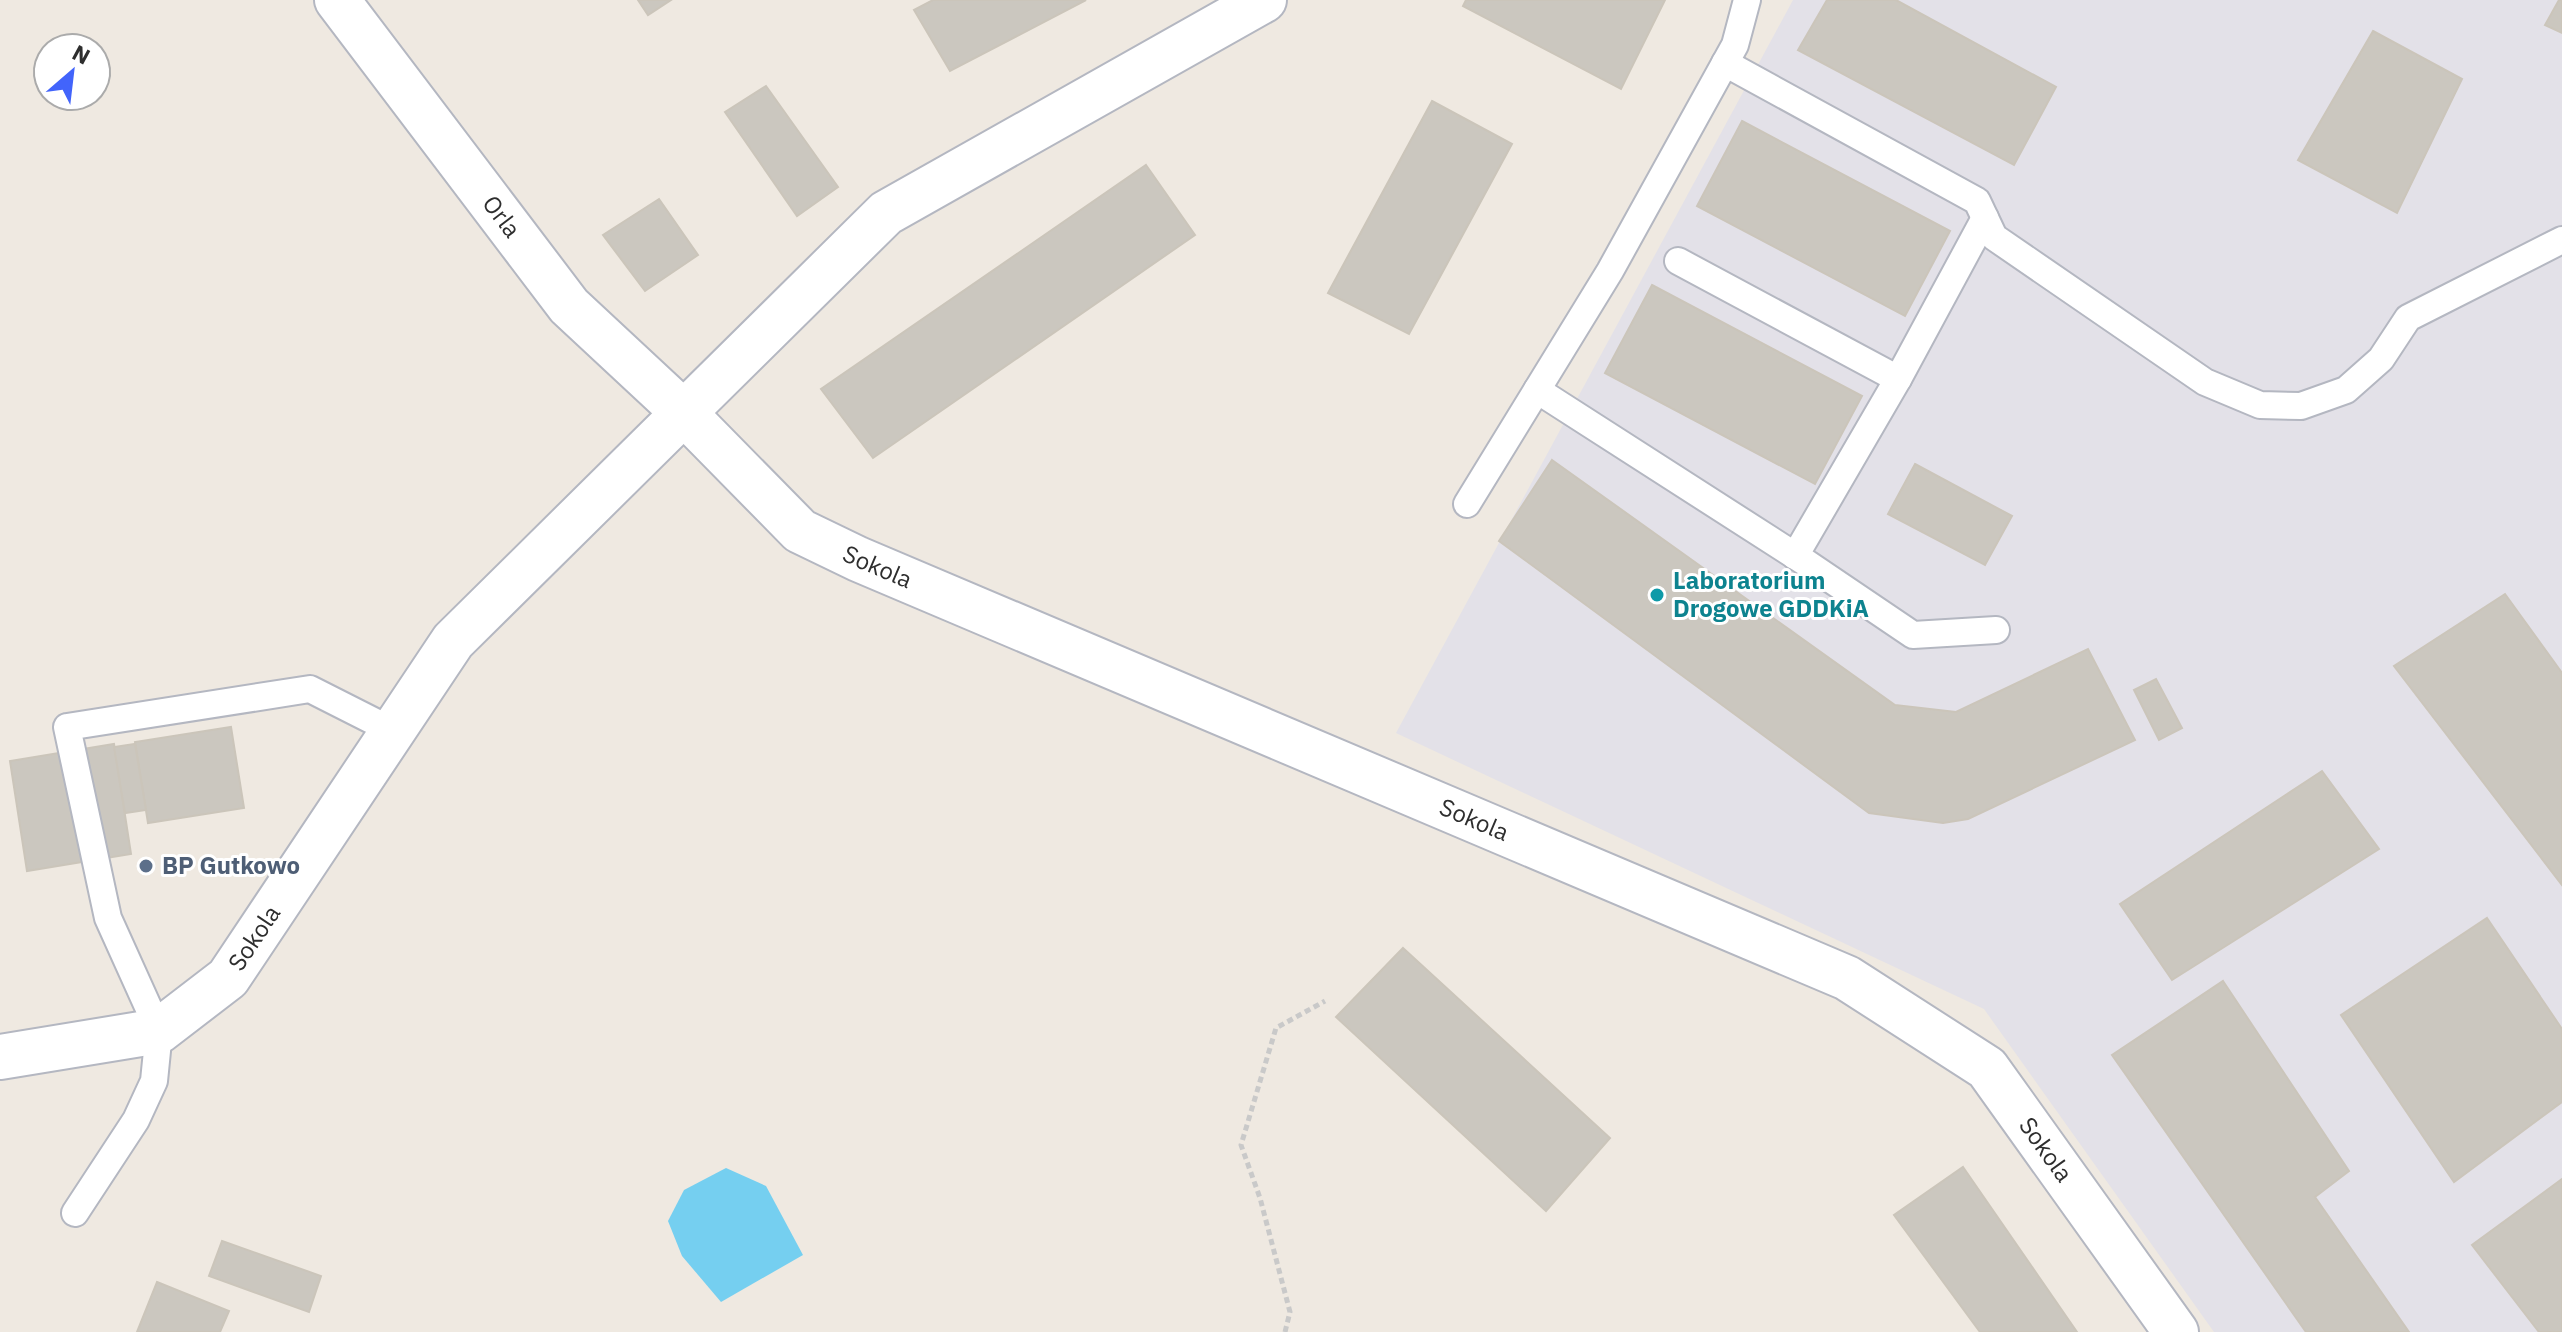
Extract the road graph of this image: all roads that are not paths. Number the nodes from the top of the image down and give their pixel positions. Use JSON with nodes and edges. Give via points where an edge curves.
{"nodes":[{"id":1,"x":337,"y":0,"type":"edge"},
{"id":2,"x":1264,"y":0,"type":"edge"},
{"id":3,"x":1747,"y":0,"type":"edge"},
{"id":4,"x":1725,"y":63,"type":"junction"},
{"id":5,"x":1985,"y":218,"type":"junction"},
{"id":6,"x":2562,"y":240,"type":"edge"},
{"id":7,"x":1678,"y":261,"type":"dead end"},
{"id":8,"x":1898,"y":379,"type":"junction"},
{"id":9,"x":1537,"y":390,"type":"junction"},
{"id":10,"x":685,"y":414,"type":"junction"},
{"id":11,"x":1467,"y":504,"type":"dead end"},
{"id":12,"x":1795,"y":556,"type":"junction"},
{"id":13,"x":1996,"y":630,"type":"dead end"},
{"id":14,"x":393,"y":731,"type":"junction"},
{"id":15,"x":159,"y":1031,"type":"junction"},
{"id":16,"x":0,"y":1057,"type":"edge"},
{"id":17,"x":75,"y":1213,"type":"dead end"},
{"id":18,"x":2176,"y":1332,"type":"edge"}],
"edges":[{"from":1,"to":10,"type":"street","name":"Orla","via":[[569,306]]},
{"from":2,"to":10,"type":"street","name":"Sokola","via":[[886,213]]},
{"from":3,"to":4,"type":"lane"},
{"from":4,"to":5,"type":"lane","via":[[1977,201]]},
{"from":4,"to":9,"type":"lane"},
{"from":5,"to":6,"type":"lane","via":[[1994,237],[2205,382],[2260,405],[2301,406],[2346,390],[2381,359],[2408,318]]},
{"from":5,"to":8,"type":"lane"},
{"from":7,"to":8,"type":"lane"},
{"from":8,"to":12,"type":"lane"},
{"from":9,"to":11,"type":"lane"},
{"from":9,"to":12,"type":"lane"},
{"from":10,"to":14,"type":"street","name":"Sokola","via":[[453,641]]},
{"from":10,"to":18,"type":"street","name":"Sokola","via":[[800,531],[835,548],[1847,978],[1987,1068]]},
{"from":12,"to":13,"type":"lane","via":[[1913,635]]},
{"from":14,"to":15,"type":"street","name":"Sokola","via":[[228,978]]},
{"from":14,"to":15,"type":"lane","via":[[310,689],[67,727],[108,918]]},
{"from":15,"to":16,"type":"street","name":"Sokola"},
{"from":15,"to":17,"type":"lane","via":[[154,1081],[136,1120]]}]}
